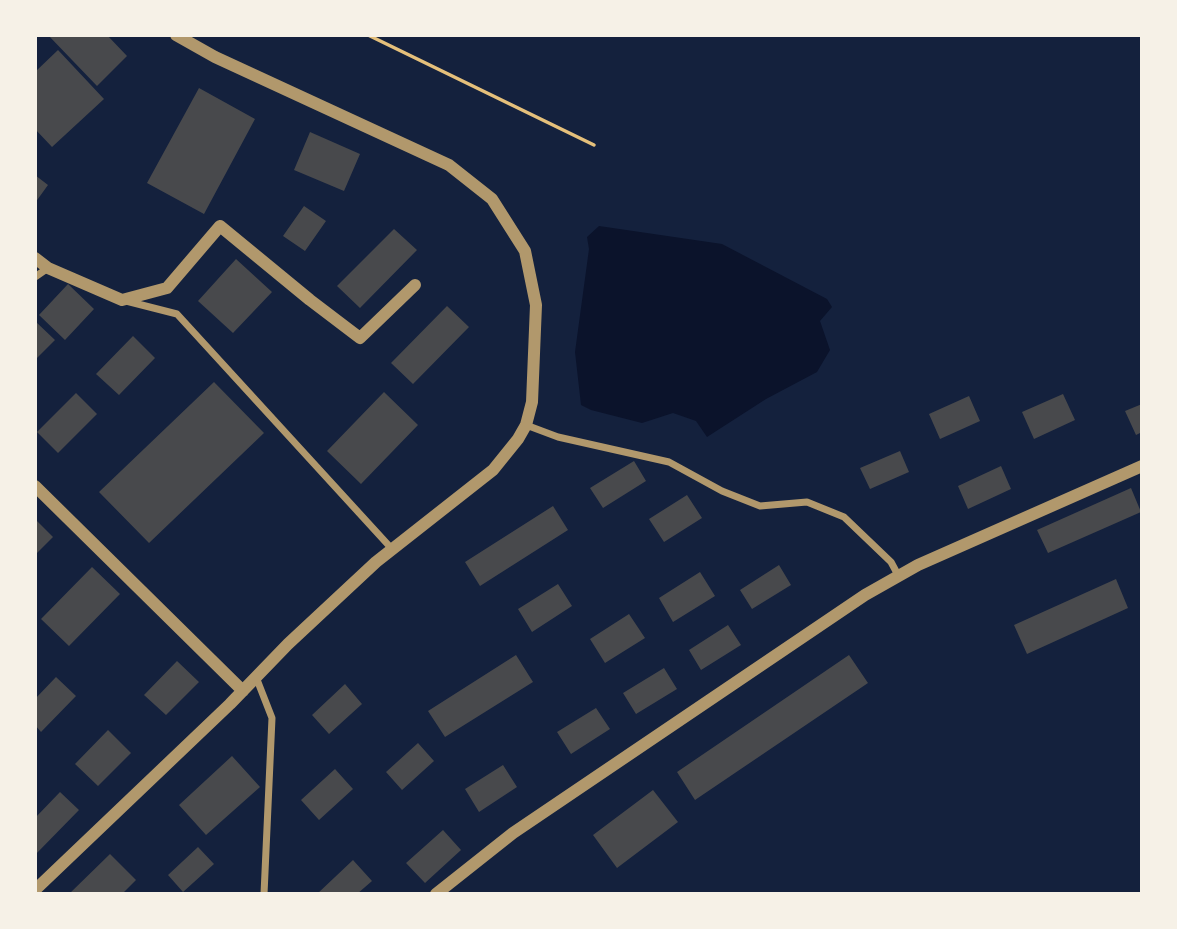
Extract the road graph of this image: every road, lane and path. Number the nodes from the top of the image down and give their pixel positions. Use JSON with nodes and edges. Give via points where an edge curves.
{"nodes":[{"id":1,"x":176,"y":35,"type":"edge"},
{"id":2,"x":368,"y":35,"type":"edge"},
{"id":3,"x":594,"y":145,"type":"dead end"},
{"id":4,"x":35,"y":258,"type":"edge"},
{"id":5,"x":48,"y":268,"type":"junction"},
{"id":6,"x":35,"y":277,"type":"edge"},
{"id":7,"x":415,"y":285,"type":"dead end"},
{"id":8,"x":122,"y":300,"type":"junction"},
{"id":9,"x":526,"y":425,"type":"junction"},
{"id":10,"x":1142,"y":466,"type":"edge"},
{"id":11,"x":35,"y":485,"type":"edge"},
{"id":12,"x":392,"y":549,"type":"junction"},
{"id":13,"x":898,"y":575,"type":"junction"},
{"id":14,"x":256,"y":677,"type":"junction"},
{"id":15,"x":243,"y":691,"type":"junction"},
{"id":16,"x":35,"y":890,"type":"edge"},
{"id":17,"x":264,"y":894,"type":"edge"},
{"id":18,"x":436,"y":894,"type":"edge"}],
"edges":[{"from":1,"to":9,"type":"street","via":[[449,165],[492,199],[525,251],[536,305],[533,402]]},
{"from":2,"to":3,"type":"path"},
{"from":4,"to":5,"type":"street"},
{"from":5,"to":6,"type":"street"},
{"from":5,"to":8,"type":"street"},
{"from":7,"to":8,"type":"street","via":[[360,338],[220,226],[167,288]]},
{"from":8,"to":12,"type":"street","via":[[177,314]]},
{"from":9,"to":12,"type":"street","via":[[493,470]]},
{"from":9,"to":13,"type":"street","via":[[558,437],[669,462],[760,506],[807,502],[844,517],[891,562]]},
{"from":10,"to":13,"type":"street"},
{"from":11,"to":15,"type":"street"},
{"from":12,"to":14,"type":"street"},
{"from":13,"to":18,"type":"street","via":[[513,833]]},
{"from":14,"to":15,"type":"street"},
{"from":14,"to":17,"type":"street","via":[[272,718]]},
{"from":15,"to":16,"type":"street"}]}
